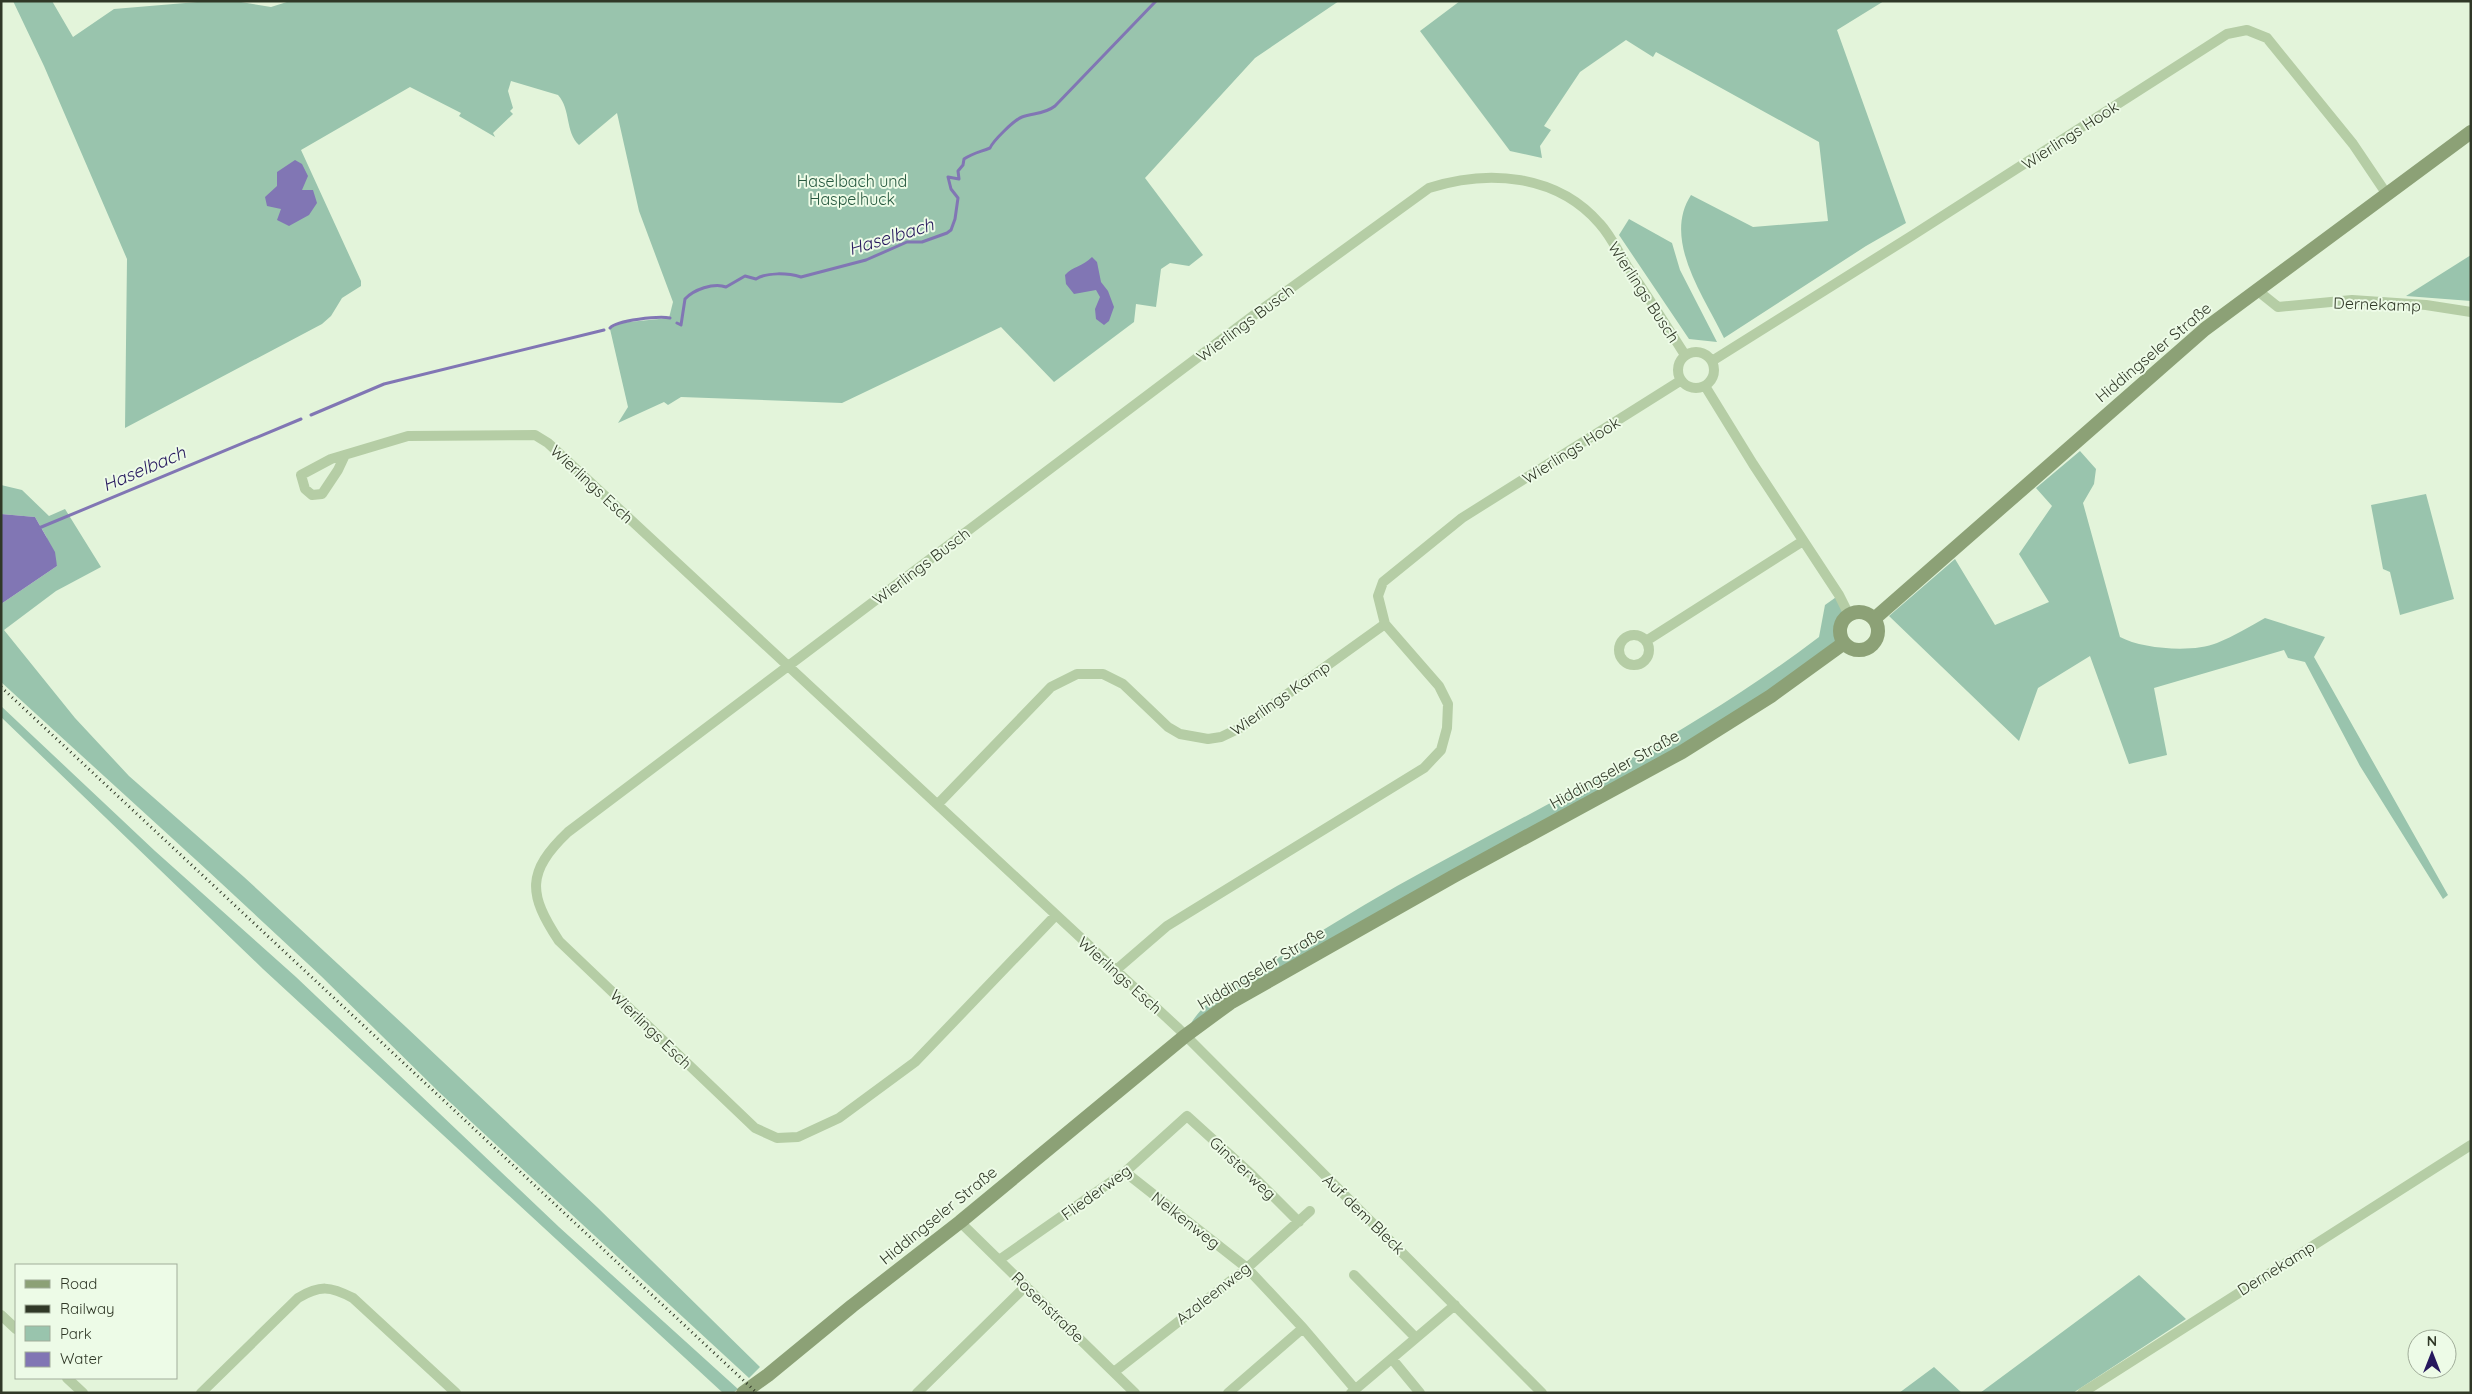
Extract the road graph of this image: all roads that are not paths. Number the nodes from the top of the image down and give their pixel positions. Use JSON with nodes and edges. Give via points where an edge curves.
{"nodes":[{"id":1,"x":2471,"y":132,"type":"edge"},
{"id":2,"x":2386,"y":193,"type":"junction"},
{"id":3,"x":2258,"y":291,"type":"junction"},
{"id":4,"x":2471,"y":312,"type":"edge"},
{"id":5,"x":1685,"y":355,"type":"junction"},
{"id":6,"x":1712,"y":361,"type":"junction"},
{"id":7,"x":1680,"y":381,"type":"junction"},
{"id":8,"x":1705,"y":386,"type":"junction"},
{"id":9,"x":345,"y":455,"type":"junction"},
{"id":10,"x":1803,"y":541,"type":"junction"},
{"id":11,"x":1849,"y":615,"type":"junction"},
{"id":12,"x":1874,"y":619,"type":"junction"},
{"id":13,"x":1385,"y":624,"type":"junction"},
{"id":14,"x":1646,"y":641,"type":"dead end"},
{"id":15,"x":1844,"y":642,"type":"junction"},
{"id":16,"x":788,"y":665,"type":"junction"},
{"id":17,"x":938,"y":804,"type":"junction"},
{"id":18,"x":1055,"y":916,"type":"junction"},
{"id":19,"x":1116,"y":970,"type":"junction"},
{"id":20,"x":1185,"y":1036,"type":"junction"},
{"id":21,"x":1187,"y":1116,"type":"joint"},
{"id":22,"x":2471,"y":1145,"type":"edge"},
{"id":23,"x":1125,"y":1172,"type":"junction"},
{"id":24,"x":1310,"y":1211,"type":"dead end"},
{"id":25,"x":960,"y":1222,"type":"junction"},
{"id":26,"x":1299,"y":1222,"type":"junction"},
{"id":27,"x":999,"y":1260,"type":"junction"},
{"id":28,"x":1247,"y":1268,"type":"junction"},
{"id":29,"x":1354,"y":1275,"type":"dead end"},
{"id":30,"x":1026,"y":1286,"type":"junction"},
{"id":31,"x":1455,"y":1305,"type":"junction"},
{"id":32,"x":1,"y":1315,"type":"edge"},
{"id":33,"x":15,"y":1328,"type":"edge"},
{"id":34,"x":1303,"y":1328,"type":"junction"},
{"id":35,"x":1416,"y":1338,"type":"junction"},
{"id":36,"x":1392,"y":1359,"type":"junction"},
{"id":37,"x":1114,"y":1372,"type":"junction"},
{"id":38,"x":69,"y":1379,"type":"edge"},
{"id":39,"x":1353,"y":1391,"type":"edge"},
{"id":40,"x":83,"y":1393,"type":"edge"},
{"id":41,"x":200,"y":1393,"type":"edge"},
{"id":42,"x":456,"y":1393,"type":"edge"},
{"id":43,"x":743,"y":1393,"type":"edge"},
{"id":44,"x":917,"y":1393,"type":"edge"},
{"id":45,"x":1135,"y":1393,"type":"edge"},
{"id":46,"x":1228,"y":1393,"type":"edge"},
{"id":47,"x":1420,"y":1393,"type":"edge"},
{"id":48,"x":1542,"y":1393,"type":"edge"},
{"id":49,"x":2082,"y":1393,"type":"edge"}],
"edges":[{"from":1,"to":2,"type":"street","name":"Hiddingseler Straße"},
{"from":2,"to":3,"type":"street","name":"Hiddingseler Straße"},
{"from":2,"to":6,"type":"street","name":"Wierlings Hook","via":[[2353,144],[2267,38],[2247,30],[2227,34]]},
{"from":3,"to":4,"type":"street","name":"Dernekamp","via":[[2278,307],[2352,300]]},
{"from":3,"to":12,"type":"street","name":"Hiddingseler Straße","via":[[2205,329]]},
{"from":5,"to":6,"type":"street","via":[[1701,353]]},
{"from":5,"to":7,"type":"street","via":[[1677,370]]},
{"from":5,"to":16,"type":"street","name":"Wierlings Busch","via":[[1600,224],[1580,206],[1555,190],[1506,177],[1481,176],[1429,188],[1266,306]]},
{"from":6,"to":8,"type":"street","via":[[1714,375]]},
{"from":7,"to":8,"type":"street","via":[[1691,388]]},
{"from":7,"to":13,"type":"street","name":"Wierlings Hook","via":[[1462,518],[1382,582],[1378,596]]},
{"from":8,"to":10,"type":"street"},
{"from":9,"to":9,"type":"street","name":"Wierlings Esch","via":[[301,476],[305,489],[312,494],[322,494]]},
{"from":9,"to":16,"type":"street","name":"Wierlings Esch","via":[[408,436],[535,436],[548,443]]},
{"from":10,"to":11,"type":"street"},
{"from":10,"to":14,"type":"street"},
{"from":11,"to":12,"type":"street","via":[[1862,612]]},
{"from":11,"to":15,"type":"street","via":[[1841,627]]},
{"from":12,"to":15,"type":"street","via":[[1878,632],[1873,643],[1862,649],[1849,647]]},
{"from":13,"to":17,"type":"street","name":"Wierlings Kamp","via":[[1240,728],[1222,737],[1195,738],[1180,734],[1168,727],[1123,684],[1103,674],[1077,674],[1051,687]]},
{"from":13,"to":19,"type":"street","via":[[1439,686],[1448,704],[1447,728],[1441,750],[1424,768],[1167,926]]},
{"from":15,"to":20,"type":"street","name":"Hiddingseler Straße","via":[[1771,696],[1682,752],[1454,876],[1248,994]]},
{"from":16,"to":17,"type":"street","name":"Wierlings Esch"},
{"from":16,"to":18,"type":"street","name":"Wierlings Esch","via":[[568,832],[549,850],[536,876],[537,897],[543,916],[559,941],[755,1128],[777,1138],[798,1137],[839,1118],[915,1062]]},
{"from":17,"to":18,"type":"street","name":"Wierlings Esch"},
{"from":18,"to":19,"type":"street","name":"Wierlings Esch"},
{"from":19,"to":20,"type":"street","name":"Wierlings Esch"},
{"from":20,"to":25,"type":"street","name":"Hiddingseler Straße"},
{"from":20,"to":31,"type":"street","name":"Auf dem Bleck"},
{"from":21,"to":23,"type":"street","name":"Fliederweg"},
{"from":21,"to":26,"type":"street","name":"Ginsterweg"},
{"from":22,"to":49,"type":"street","name":"Dernekamp"},
{"from":23,"to":27,"type":"street","name":"Fliederweg"},
{"from":23,"to":28,"type":"street","name":"Nelkenweg"},
{"from":24,"to":26,"type":"street","name":"Azaleenweg"},
{"from":25,"to":27,"type":"street","name":"Rosenstraße"},
{"from":25,"to":43,"type":"street","name":"Hiddingseler Straße"},
{"from":26,"to":28,"type":"street","name":"Azaleenweg"},
{"from":27,"to":30,"type":"street","name":"Rosenstraße"},
{"from":28,"to":34,"type":"street","name":"Nelkenweg"},
{"from":28,"to":37,"type":"street","name":"Azaleenweg"},
{"from":29,"to":35,"type":"street"},
{"from":30,"to":37,"type":"street","name":"Rosenstraße"},
{"from":30,"to":44,"type":"street"},
{"from":31,"to":35,"type":"street"},
{"from":31,"to":48,"type":"street","name":"Auf dem Bleck"},
{"from":32,"to":33,"type":"street"},
{"from":34,"to":39,"type":"street","name":"Nelkenweg"},
{"from":34,"to":46,"type":"street"},
{"from":35,"to":36,"type":"street"},
{"from":36,"to":39,"type":"street"},
{"from":36,"to":47,"type":"street"},
{"from":37,"to":45,"type":"street","name":"Rosenstraße"},
{"from":38,"to":40,"type":"street"},
{"from":41,"to":42,"type":"street","via":[[298,1298],[314,1289],[335,1288],[353,1298]]}]}
